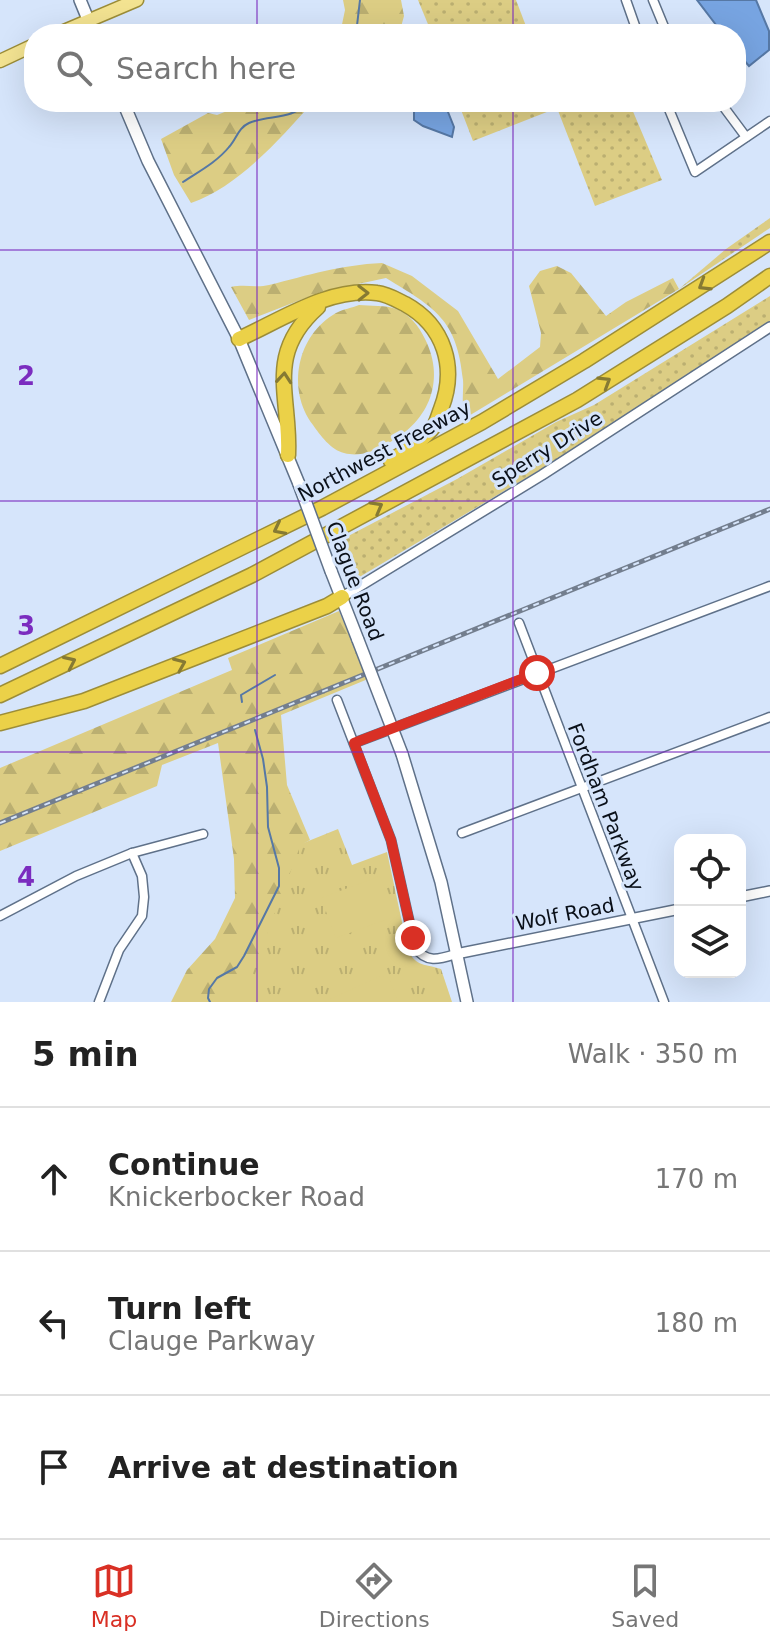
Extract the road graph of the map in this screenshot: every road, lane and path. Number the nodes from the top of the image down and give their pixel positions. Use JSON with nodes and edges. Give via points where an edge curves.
{"nodes":[{"id":1,"x":80,"y":0,"type":"edge"},
{"id":2,"x":137,"y":0,"type":"edge"},
{"id":3,"x":626,"y":0,"type":"edge"},
{"id":4,"x":653,"y":0,"type":"edge"},
{"id":5,"x":87,"y":19,"type":"junction"},
{"id":6,"x":77,"y":24,"type":"edge"},
{"id":7,"x":89,"y":24,"type":"edge"},
{"id":8,"x":634,"y":24,"type":"edge"},
{"id":9,"x":663,"y":24,"type":"edge"},
{"id":10,"x":24,"y":50,"type":"edge"},
{"id":11,"x":0,"y":61,"type":"edge"},
{"id":12,"x":127,"y":112,"type":"edge"},
{"id":13,"x":670,"y":112,"type":"edge"},
{"id":14,"x":727,"y":112,"type":"edge"},
{"id":15,"x":770,"y":121,"type":"edge"},
{"id":16,"x":746,"y":137,"type":"junction"},
{"id":17,"x":770,"y":242,"type":"edge"},
{"id":18,"x":770,"y":276,"type":"edge"},
{"id":19,"x":326,"y":299,"type":"junction"},
{"id":20,"x":770,"y":327,"type":"edge"},
{"id":21,"x":239,"y":339,"type":"junction"},
{"id":22,"x":288,"y":455,"type":"junction"},
{"id":23,"x":330,"y":503,"type":"junction"},
{"id":24,"x":770,"y":586,"type":"edge"},
{"id":25,"x":342,"y":597,"type":"junction"},
{"id":26,"x":519,"y":623,"type":"dead end"},
{"id":27,"x":0,"y":666,"type":"edge"},
{"id":28,"x":537,"y":673,"type":"junction"},
{"id":29,"x":0,"y":695,"type":"edge"},
{"id":30,"x":337,"y":700,"type":"dead end"},
{"id":31,"x":770,"y":717,"type":"edge"},
{"id":32,"x":0,"y":723,"type":"edge"},
{"id":33,"x":354,"y":743,"type":"junction"},
{"id":34,"x":582,"y":787,"type":"junction"},
{"id":35,"x":462,"y":833,"type":"dead end"},
{"id":36,"x":203,"y":834,"type":"dead end"},
{"id":37,"x":132,"y":853,"type":"junction"},
{"id":38,"x":770,"y":891,"type":"edge"},
{"id":39,"x":746,"y":896,"type":"edge"},
{"id":40,"x":674,"y":910,"type":"edge"},
{"id":41,"x":0,"y":916,"type":"edge"},
{"id":42,"x":632,"y":919,"type":"junction"},
{"id":43,"x":456,"y":954,"type":"junction"},
{"id":44,"x":99,"y":1002,"type":"edge"},
{"id":45,"x":467,"y":1002,"type":"edge"},
{"id":46,"x":664,"y":1002,"type":"edge"}],
"edges":[{"from":1,"to":5,"type":"main road"},
{"from":2,"to":5,"type":"main road"},
{"from":3,"to":8,"type":"street"},
{"from":4,"to":9,"type":"street"},
{"from":5,"to":6,"type":"main road"},
{"from":5,"to":7,"type":"main road"},
{"from":10,"to":11,"type":"main road"},
{"from":12,"to":21,"type":"main road","name":"Clague Road"},
{"from":13,"to":16,"type":"street","via":[[695,172]]},
{"from":14,"to":16,"type":"street"},
{"from":15,"to":16,"type":"street"},
{"from":17,"to":23,"type":"highway","name":"Northwest Freeway","one_way":true,"via":[[482,422]]},
{"from":29,"to":18,"type":"highway","one_way":true,"via":[[252,575],[577,400]]},
{"from":19,"to":21,"type":"highway"},
{"from":22,"to":19,"type":"highway","one_way":true,"via":[[282,393],[286,350]]},
{"from":19,"to":23,"type":"highway","one_way":true,"via":[[378,293],[419,312],[447,355],[449,379],[434,426]]},
{"from":20,"to":25,"type":"street","name":"Sperry Drive"},
{"from":21,"to":22,"type":"main road","name":"Clague Road"},
{"from":22,"to":25,"type":"main road","name":"Clague Road","bridge":true},
{"from":23,"to":27,"type":"highway","name":"Northwest Freeway","one_way":true},
{"from":24,"to":28,"type":"street"},
{"from":32,"to":25,"type":"highway","one_way":true,"via":[[97,696]]},
{"from":25,"to":43,"type":"main road","name":"Clague Road","bridge":true,"via":[[402,754],[441,882]]},
{"from":26,"to":28,"type":"street","name":"Fordham Parkway"},
{"from":28,"to":33,"type":"street"},
{"from":28,"to":34,"type":"street","name":"Fordham Parkway"},
{"from":30,"to":33,"type":"street"},
{"from":31,"to":34,"type":"street"},
{"from":33,"to":43,"type":"street","via":[[391,840],[415,947],[432,960]]},
{"from":34,"to":35,"type":"street"},
{"from":34,"to":42,"type":"street","name":"Fordham Parkway"},
{"from":36,"to":37,"type":"street"},
{"from":37,"to":41,"type":"street"},
{"from":37,"to":44,"type":"street","via":[[142,876],[142,916],[119,950]]},
{"from":38,"to":39,"type":"street"},
{"from":40,"to":42,"type":"street","name":"Wolf Road"},
{"from":42,"to":43,"type":"street","name":"Wolf Road"},
{"from":42,"to":46,"type":"street","name":"Fordham Parkway"},
{"from":43,"to":45,"type":"main road","name":"Clague Road"}]}
